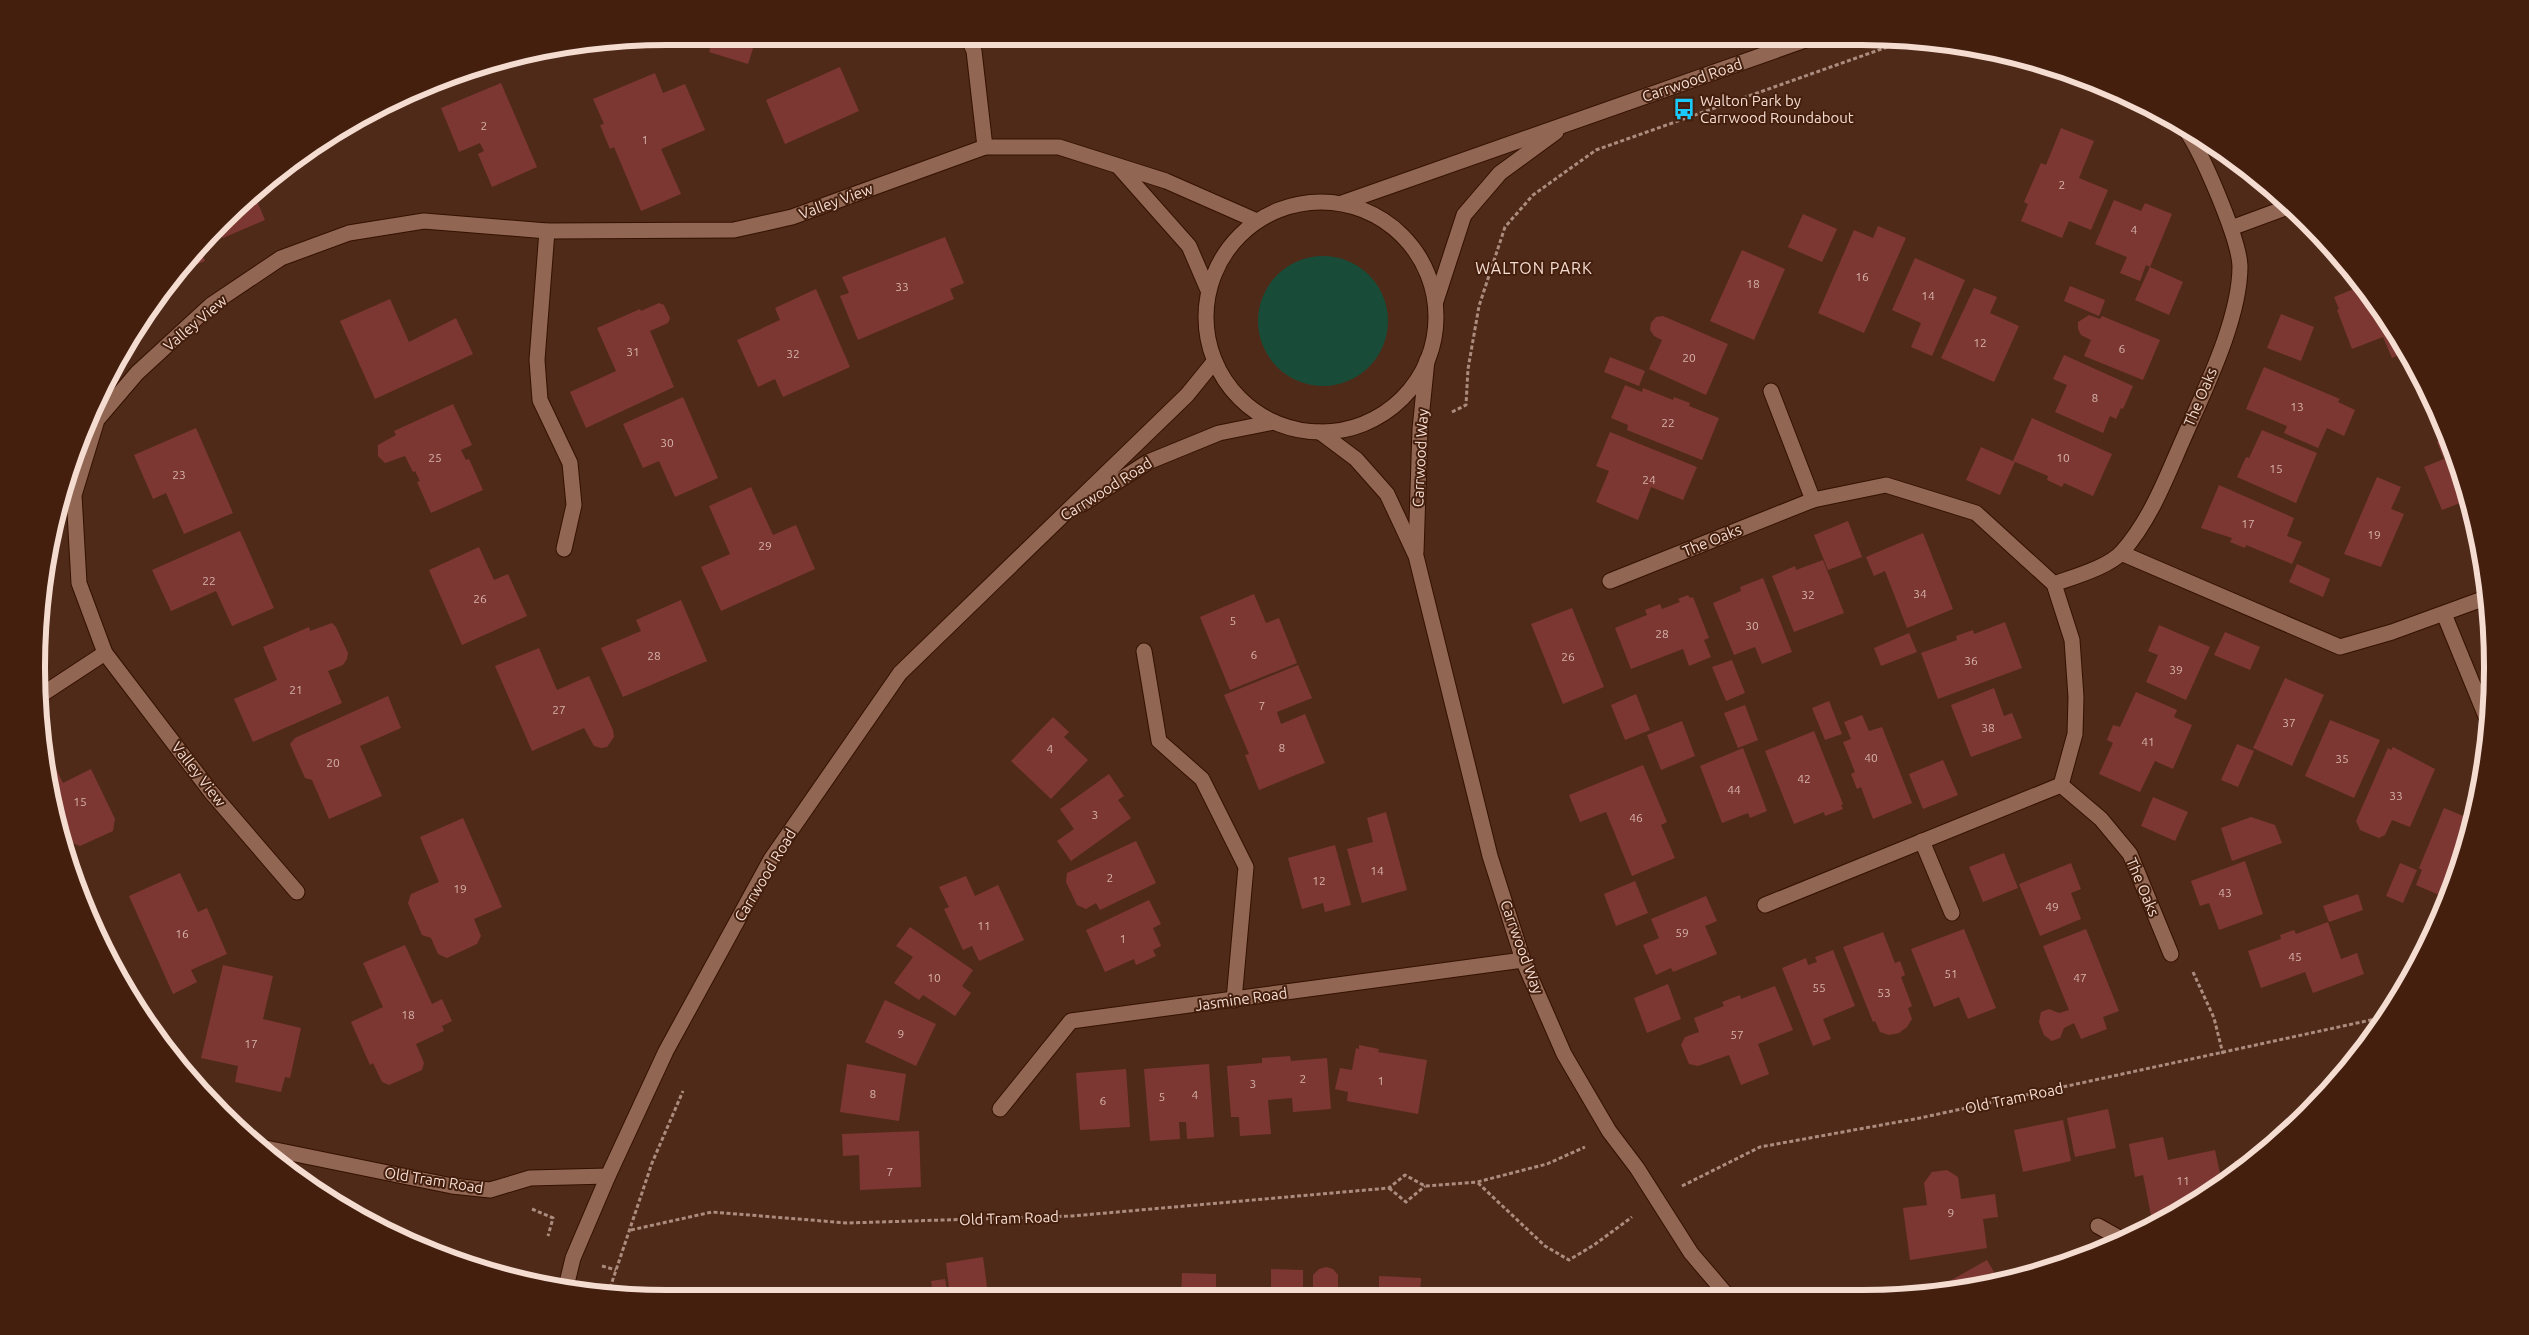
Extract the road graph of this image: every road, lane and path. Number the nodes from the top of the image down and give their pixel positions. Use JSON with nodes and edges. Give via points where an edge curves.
{"nodes":[{"id":1,"x":971,"y":45,"type":"edge"},
{"id":2,"x":1794,"y":45,"type":"edge"},
{"id":3,"x":1891,"y":46,"type":"edge"},
{"id":4,"x":1569,"y":122,"type":"junction"},
{"id":5,"x":2191,"y":140,"type":"edge"},
{"id":6,"x":986,"y":147,"type":"junction"},
{"id":7,"x":1118,"y":166,"type":"junction"},
{"id":8,"x":1342,"y":203,"type":"junction"},
{"id":9,"x":2282,"y":208,"type":"edge"},
{"id":10,"x":1257,"y":221,"type":"junction"},
{"id":11,"x":2231,"y":228,"type":"junction"},
{"id":12,"x":547,"y":231,"type":"junction"},
{"id":13,"x":1208,"y":290,"type":"junction"},
{"id":14,"x":1435,"y":302,"type":"junction"},
{"id":15,"x":1427,"y":360,"type":"junction"},
{"id":16,"x":1213,"y":363,"type":"junction"},
{"id":17,"x":1771,"y":391,"type":"dead end"},
{"id":18,"x":1274,"y":422,"type":"junction"},
{"id":19,"x":1420,"y":429,"type":"junction"},
{"id":20,"x":1320,"y":432,"type":"junction"},
{"id":21,"x":1813,"y":500,"type":"junction"},
{"id":22,"x":1054,"y":522,"type":"junction"},
{"id":23,"x":564,"y":549,"type":"dead end"},
{"id":24,"x":2121,"y":553,"type":"junction"},
{"id":25,"x":1416,"y":556,"type":"junction"},
{"id":26,"x":1610,"y":580,"type":"dead end"},
{"id":27,"x":2054,"y":584,"type":"junction"},
{"id":28,"x":2480,"y":600,"type":"edge"},
{"id":29,"x":2444,"y":614,"type":"junction"},
{"id":30,"x":1144,"y":651,"type":"dead end"},
{"id":31,"x":105,"y":652,"type":"junction"},
{"id":32,"x":46,"y":692,"type":"edge"},
{"id":33,"x":2483,"y":709,"type":"edge"},
{"id":34,"x":2061,"y":785,"type":"junction"},
{"id":35,"x":1922,"y":841,"type":"junction"},
{"id":36,"x":297,"y":892,"type":"dead end"},
{"id":37,"x":1765,"y":905,"type":"dead end"},
{"id":38,"x":1952,"y":913,"type":"dead end"},
{"id":39,"x":2171,"y":954,"type":"joint"},
{"id":40,"x":1524,"y":960,"type":"junction"},
{"id":41,"x":1234,"y":1000,"type":"junction"},
{"id":42,"x":2374,"y":1019,"type":"edge"},
{"id":43,"x":2223,"y":1054,"type":"junction"},
{"id":44,"x":685,"y":1086,"type":"dead end"},
{"id":45,"x":1000,"y":1109,"type":"dead end"},
{"id":46,"x":1609,"y":1130,"type":"junction"},
{"id":47,"x":276,"y":1151,"type":"edge"},
{"id":48,"x":608,"y":1176,"type":"junction"},
{"id":49,"x":1477,"y":1182,"type":"junction"},
{"id":50,"x":1425,"y":1186,"type":"junction"},
{"id":51,"x":1389,"y":1188,"type":"junction"},
{"id":52,"x":490,"y":1190,"type":"junction"},
{"id":53,"x":1656,"y":1199,"type":"junction"},
{"id":54,"x":2098,"y":1226,"type":"dead end"},
{"id":55,"x":630,"y":1230,"type":"junction"},
{"id":56,"x":2116,"y":1236,"type":"edge"},
{"id":57,"x":546,"y":1242,"type":"dead end"},
{"id":58,"x":567,"y":1282,"type":"edge"},
{"id":59,"x":610,"y":1287,"type":"edge"},
{"id":60,"x":1722,"y":1290,"type":"edge"}],
"edges":[{"from":1,"to":6,"type":"street"},
{"from":2,"to":4,"type":"street","name":"Carrwood Road"},
{"from":3,"to":19,"type":"path","via":[[1596,150],[1533,195],[1505,227],[1479,306],[1468,369],[1466,405]]},
{"from":4,"to":8,"type":"street","name":"Carrwood Road"},
{"from":4,"to":14,"type":"street","name":"Carrwood Road","via":[[1500,174],[1464,215]]},
{"from":5,"to":11,"type":"street","name":"The Oaks"},
{"from":6,"to":7,"type":"street","name":"Valley View","via":[[1059,147]]},
{"from":6,"to":12,"type":"street","name":"Valley View","via":[[792,217],[734,230]]},
{"from":7,"to":10,"type":"street","name":"Valley View","via":[[1166,181]]},
{"from":7,"to":13,"type":"street","via":[[1189,246]]},
{"from":8,"to":10,"type":"street","via":[[1302,203]]},
{"from":8,"to":14,"type":"street","via":[[1380,218],[1406,239],[1421,259]]},
{"from":9,"to":11,"type":"street"},
{"from":10,"to":13,"type":"street","via":[[1226,251]]},
{"from":11,"to":24,"type":"street","name":"The Oaks","via":[[2240,265],[2237,299],[2206,387],[2150,513]]},
{"from":12,"to":23,"type":"street","via":[[537,360],[540,400],[570,463],[574,505]]},
{"from":12,"to":31,"type":"street","name":"Valley View","via":[[424,221],[349,233],[281,258],[211,305],[138,373],[97,420],[74,495],[79,583]]},
{"from":13,"to":16,"type":"street","via":[[1206,333]]},
{"from":14,"to":15,"type":"street","via":[[1435,334]]},
{"from":15,"to":19,"type":"street","name":"Carrwood Way"},
{"from":15,"to":20,"type":"street","via":[[1414,384],[1396,405],[1372,420],[1346,429]]},
{"from":16,"to":18,"type":"street","via":[[1243,402]]},
{"from":16,"to":22,"type":"street","name":"Carrwood Road","via":[[1187,395]]},
{"from":17,"to":21,"type":"street"},
{"from":18,"to":20,"type":"street"},
{"from":18,"to":22,"type":"street","name":"Carrwood Road","via":[[1219,433],[1148,462]]},
{"from":19,"to":25,"type":"street","name":"Carrwood Way"},
{"from":20,"to":25,"type":"street","name":"Carrwood Way","via":[[1356,459],[1388,494]]},
{"from":21,"to":26,"type":"street","name":"The Oaks"},
{"from":21,"to":27,"type":"street","name":"The Oaks","via":[[1886,485],[1976,513]]},
{"from":22,"to":48,"type":"street","name":"Carrwood Road","via":[[900,673],[771,859],[666,1051]]},
{"from":24,"to":27,"type":"street","name":"The Oaks"},
{"from":24,"to":29,"type":"street","via":[[2340,647]]},
{"from":25,"to":40,"type":"street","name":"Carrwood Way","via":[[1490,856]]},
{"from":27,"to":34,"type":"street","name":"The Oaks","via":[[2072,640],[2076,696],[2075,734]]},
{"from":28,"to":29,"type":"street"},
{"from":29,"to":33,"type":"street"},
{"from":30,"to":41,"type":"street","via":[[1159,741],[1202,779],[1246,867]]},
{"from":31,"to":32,"type":"street"},
{"from":31,"to":36,"type":"street","name":"Valley View","via":[[210,792]]},
{"from":34,"to":35,"type":"street"},
{"from":34,"to":39,"type":"street","name":"The Oaks","via":[[2101,819],[2130,854]]},
{"from":35,"to":37,"type":"street"},
{"from":35,"to":38,"type":"street"},
{"from":39,"to":43,"type":"path","via":[[2188,960],[2214,1018]]},
{"from":40,"to":41,"type":"street","name":"Jasmine Road"},
{"from":40,"to":46,"type":"street","name":"Carrwood Way","via":[[1564,1054]]},
{"from":41,"to":45,"type":"street","name":"Jasmine Road","via":[[1071,1021]]},
{"from":42,"to":43,"type":"path","name":"Old Tram Road"},
{"from":43,"to":53,"type":"path","name":"Old Tram Road","via":[[1920,1118],[1760,1147]]},
{"from":44,"to":55,"type":"path","via":[[652,1163]]},
{"from":46,"to":49,"type":"path","name":"Old Tram Road","via":[[1589,1145],[1547,1164]]},
{"from":46,"to":53,"type":"street","name":"Carrwood Way"},
{"from":47,"to":52,"type":"street","name":"Old Tram Road","via":[[452,1186]]},
{"from":48,"to":52,"type":"street","name":"Old Tram Road","via":[[530,1178]]},
{"from":48,"to":58,"type":"street","name":"Carrwood Road","via":[[573,1258]]},
{"from":49,"to":50,"type":"path","name":"Old Tram Road"},
{"from":49,"to":53,"type":"path","name":"Old Tram Road","via":[[1545,1246],[1569,1260]]},
{"from":50,"to":51,"type":"path","name":"Old Tram Road","via":[[1406,1175]]},
{"from":50,"to":51,"type":"path","via":[[1406,1202]]},
{"from":51,"to":55,"type":"path","name":"Old Tram Road","via":[[1072,1216],[847,1223],[712,1212]]},
{"from":52,"to":57,"type":"path","via":[[552,1218]]},
{"from":53,"to":60,"type":"street","name":"Carrwood Way","via":[[1691,1254]]},
{"from":54,"to":56,"type":"street"},
{"from":55,"to":59,"type":"path"}]}
